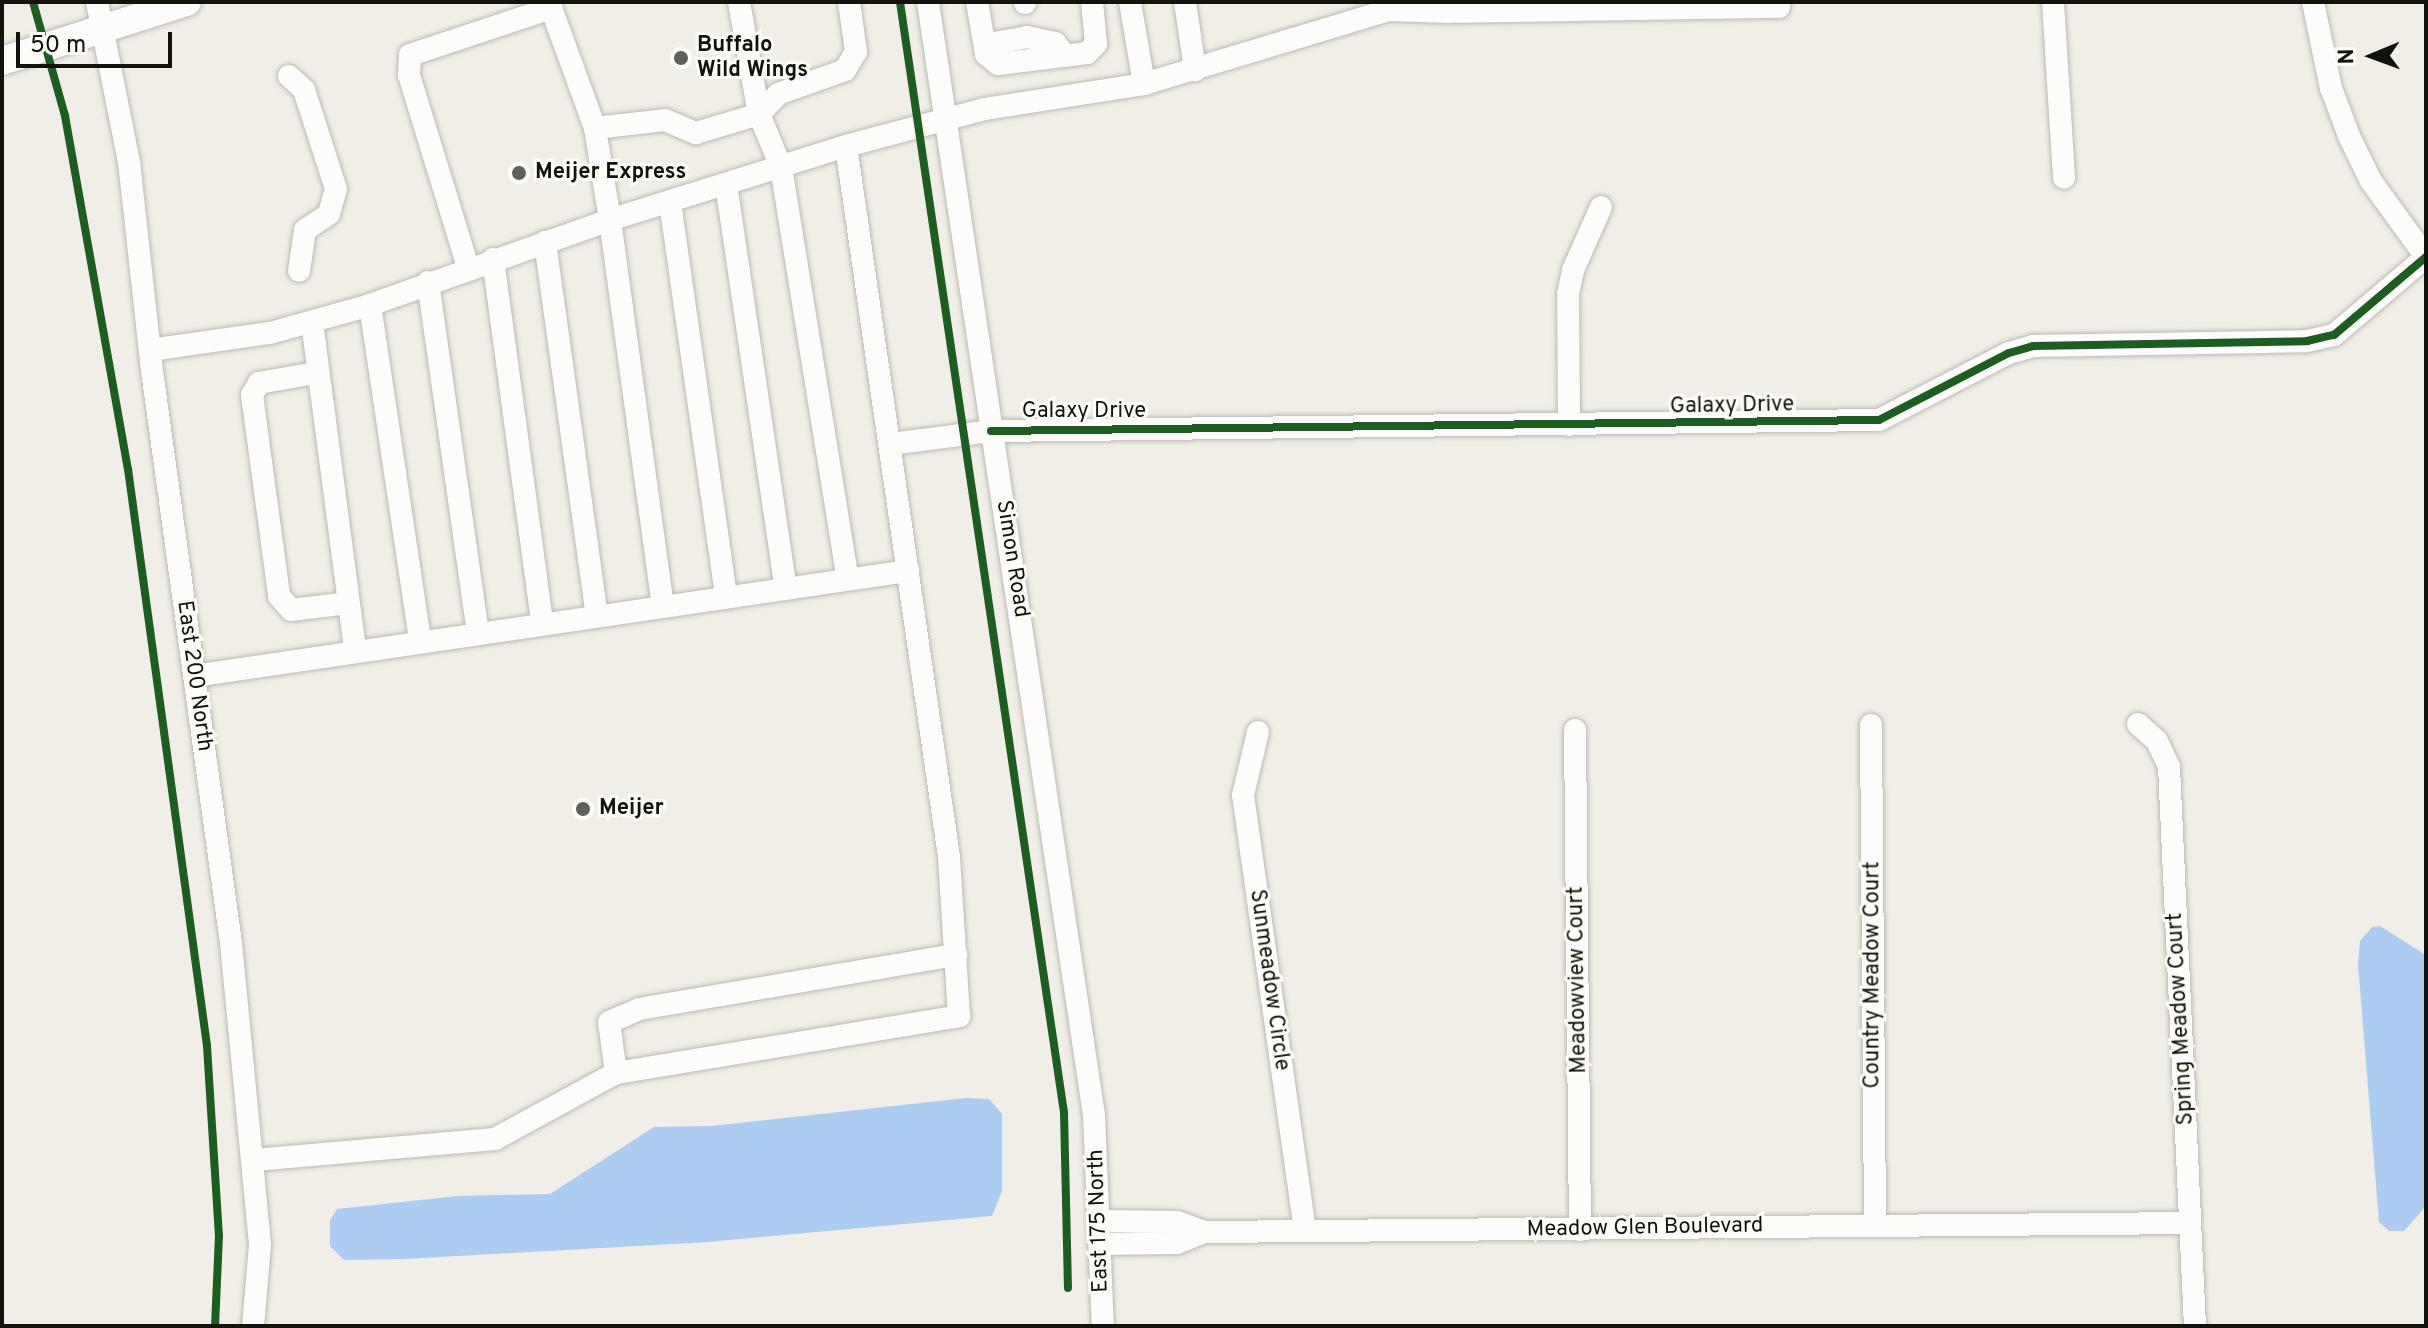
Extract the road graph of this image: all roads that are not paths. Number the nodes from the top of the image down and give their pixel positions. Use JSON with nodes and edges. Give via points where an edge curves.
{"nodes":[{"id":1,"x":187,"y":2,"type":"edge"},
{"id":2,"x":739,"y":2,"type":"edge"},
{"id":3,"x":849,"y":2,"type":"edge"},
{"id":4,"x":928,"y":2,"type":"edge"},
{"id":5,"x":977,"y":2,"type":"edge"},
{"id":6,"x":1092,"y":2,"type":"edge"},
{"id":7,"x":1130,"y":2,"type":"edge"},
{"id":8,"x":1185,"y":2,"type":"edge"},
{"id":9,"x":1779,"y":2,"type":"edge"},
{"id":10,"x":2053,"y":2,"type":"edge"},
{"id":11,"x":2313,"y":2,"type":"edge"},
{"id":12,"x":550,"y":5,"type":"edge"},
{"id":13,"x":1389,"y":6,"type":"edge"},
{"id":14,"x":1447,"y":7,"type":"edge"},
{"id":15,"x":1501,"y":7,"type":"edge"},
{"id":16,"x":101,"y":15,"type":"edge"},
{"id":17,"x":2,"y":61,"type":"edge"},
{"id":18,"x":1195,"y":70,"type":"junction"},
{"id":19,"x":289,"y":76,"type":"dead end"},
{"id":20,"x":1144,"y":84,"type":"junction"},
{"id":21,"x":759,"y":114,"type":"junction"},
{"id":22,"x":948,"y":120,"type":"junction"},
{"id":23,"x":595,"y":128,"type":"junction"},
{"id":24,"x":846,"y":146,"type":"junction"},
{"id":25,"x":781,"y":167,"type":"junction"},
{"id":26,"x":2064,"y":178,"type":"dead end"},
{"id":27,"x":726,"y":184,"type":"junction"},
{"id":28,"x":670,"y":202,"type":"junction"},
{"id":29,"x":1601,"y":207,"type":"dead end"},
{"id":30,"x":610,"y":220,"type":"junction"},
{"id":31,"x":545,"y":242,"type":"junction"},
{"id":32,"x":2426,"y":257,"type":"edge"},
{"id":33,"x":493,"y":259,"type":"junction"},
{"id":34,"x":468,"y":267,"type":"junction"},
{"id":35,"x":299,"y":271,"type":"dead end"},
{"id":36,"x":428,"y":282,"type":"junction"},
{"id":37,"x":370,"y":305,"type":"junction"},
{"id":38,"x":312,"y":322,"type":"junction"},
{"id":39,"x":150,"y":350,"type":"junction"},
{"id":40,"x":315,"y":373,"type":"junction"},
{"id":41,"x":1569,"y":425,"type":"junction"},
{"id":42,"x":991,"y":431,"type":"junction"},
{"id":43,"x":891,"y":444,"type":"junction"},
{"id":44,"x":908,"y":571,"type":"junction"},
{"id":45,"x":848,"y":579,"type":"junction"},
{"id":46,"x":786,"y":588,"type":"junction"},
{"id":47,"x":726,"y":597,"type":"junction"},
{"id":48,"x":348,"y":603,"type":"junction"},
{"id":49,"x":663,"y":606,"type":"junction"},
{"id":50,"x":597,"y":615,"type":"junction"},
{"id":51,"x":542,"y":623,"type":"junction"},
{"id":52,"x":478,"y":632,"type":"junction"},
{"id":53,"x":420,"y":640,"type":"junction"},
{"id":54,"x":355,"y":650,"type":"junction"},
{"id":55,"x":194,"y":676,"type":"junction"},
{"id":56,"x":2138,"y":724,"type":"dead end"},
{"id":57,"x":1871,"y":725,"type":"dead end"},
{"id":58,"x":1575,"y":730,"type":"dead end"},
{"id":59,"x":1258,"y":732,"type":"dead end"},
{"id":60,"x":956,"y":955,"type":"junction"},
{"id":61,"x":616,"y":1073,"type":"junction"},
{"id":62,"x":1094,"y":1115,"type":"joint"},
{"id":63,"x":254,"y":1160,"type":"junction"},
{"id":64,"x":1100,"y":1221,"type":"junction"},
{"id":65,"x":2190,"y":1223,"type":"junction"},
{"id":66,"x":1875,"y":1226,"type":"junction"},
{"id":67,"x":1305,"y":1230,"type":"junction"},
{"id":68,"x":1580,"y":1230,"type":"junction"},
{"id":69,"x":1204,"y":1232,"type":"junction"},
{"id":70,"x":1102,"y":1244,"type":"junction"},
{"id":71,"x":253,"y":1326,"type":"edge"},
{"id":72,"x":1103,"y":1326,"type":"edge"},
{"id":73,"x":2195,"y":1326,"type":"edge"}],
"edges":[{"from":1,"to":16,"type":"main road"},
{"from":2,"to":21,"type":"street"},
{"from":3,"to":21,"type":"street","via":[[856,52],[845,70],[778,94]]},
{"from":4,"to":22,"type":"street","name":"Simon Road"},
{"from":5,"to":6,"type":"street","via":[[986,54],[998,64],[1087,53],[1096,44]]},
{"from":7,"to":20,"type":"street"},
{"from":8,"to":18,"type":"street"},
{"from":9,"to":15,"type":"street","via":[[1779,7]]},
{"from":10,"to":26,"type":"street"},
{"from":11,"to":32,"type":"street","via":[[2331,88],[2349,136],[2371,181]]},
{"from":12,"to":23,"type":"street"},
{"from":12,"to":34,"type":"street","via":[[410,55],[409,75]]},
{"from":13,"to":14,"type":"street"},
{"from":13,"to":18,"type":"street"},
{"from":14,"to":15,"type":"street"},
{"from":16,"to":17,"type":"main road"},
{"from":16,"to":39,"type":"street","name":"East 200 North","via":[[129,162]]},
{"from":18,"to":20,"type":"street"},
{"from":19,"to":35,"type":"street","via":[[304,90],[336,189],[329,214],[305,230]]},
{"from":20,"to":22,"type":"street"},
{"from":21,"to":23,"type":"street","via":[[696,133],[665,120]]},
{"from":21,"to":25,"type":"street"},
{"from":22,"to":24,"type":"street"},
{"from":22,"to":42,"type":"street","name":"Simon Road"},
{"from":23,"to":30,"type":"street"},
{"from":24,"to":25,"type":"street"},
{"from":24,"to":43,"type":"street"},
{"from":25,"to":27,"type":"street"},
{"from":25,"to":45,"type":"street"},
{"from":27,"to":28,"type":"street"},
{"from":27,"to":46,"type":"street"},
{"from":28,"to":30,"type":"street"},
{"from":28,"to":47,"type":"street"},
{"from":29,"to":41,"type":"street","via":[[1568,294]]},
{"from":30,"to":31,"type":"street"},
{"from":30,"to":49,"type":"street"},
{"from":31,"to":33,"type":"street"},
{"from":31,"to":50,"type":"street"},
{"from":32,"to":41,"type":"street","name":"Galaxy Drive","via":[[2352,324],[2307,341],[2033,346],[2009,353],[1879,420]]},
{"from":33,"to":34,"type":"street"},
{"from":33,"to":51,"type":"street"},
{"from":34,"to":36,"type":"street"},
{"from":36,"to":37,"type":"street"},
{"from":36,"to":52,"type":"street"},
{"from":37,"to":38,"type":"street"},
{"from":37,"to":53,"type":"street"},
{"from":38,"to":39,"type":"street"},
{"from":38,"to":40,"type":"street"},
{"from":39,"to":55,"type":"street","name":"East 200 North"},
{"from":40,"to":48,"type":"street"},
{"from":40,"to":48,"type":"street","via":[[259,383],[252,395],[279,596],[291,610]]},
{"from":41,"to":42,"type":"street","name":"Galaxy Drive"},
{"from":42,"to":43,"type":"street","name":"Galaxy Drive"},
{"from":42,"to":62,"type":"street","name":"Simon Road"},
{"from":43,"to":44,"type":"street"},
{"from":44,"to":45,"type":"street"},
{"from":44,"to":60,"type":"street","via":[[949,857]]},
{"from":45,"to":46,"type":"street"},
{"from":46,"to":47,"type":"street"},
{"from":47,"to":49,"type":"street"},
{"from":48,"to":54,"type":"street"},
{"from":49,"to":50,"type":"street"},
{"from":50,"to":51,"type":"street"},
{"from":51,"to":52,"type":"street"},
{"from":52,"to":53,"type":"street"},
{"from":53,"to":54,"type":"street"},
{"from":54,"to":55,"type":"street"},
{"from":55,"to":63,"type":"street","name":"East 200 North"},
{"from":56,"to":65,"type":"street","name":"Spring Meadow Court","via":[[2157,741],[2169,767]]},
{"from":57,"to":66,"type":"street","name":"Country Meadow Court"},
{"from":58,"to":68,"type":"street","name":"Meadowview Court"},
{"from":59,"to":67,"type":"street","name":"Sunmeadow Circle","via":[[1243,795]]},
{"from":60,"to":61,"type":"street","via":[[639,1009],[609,1022]]},
{"from":60,"to":61,"type":"street","via":[[959,1016]]},
{"from":61,"to":63,"type":"street","via":[[495,1139]]},
{"from":62,"to":64,"type":"street","name":"East 175 North"},
{"from":63,"to":71,"type":"street","name":"East 200 North","via":[[260,1245]]},
{"from":64,"to":69,"type":"street","via":[[1177,1222]]},
{"from":64,"to":70,"type":"street","name":"East 175 North"},
{"from":65,"to":66,"type":"street","name":"Meadow Glen Boulevard"},
{"from":65,"to":73,"type":"street","name":"Spring Meadow Court"},
{"from":66,"to":68,"type":"street","name":"Meadow Glen Boulevard"},
{"from":67,"to":68,"type":"street","name":"Meadow Glen Boulevard"},
{"from":67,"to":69,"type":"street","name":"Meadow Glen Boulevard"},
{"from":69,"to":70,"type":"street","name":"Meadow Glen Boulevard","via":[[1177,1243]]},
{"from":70,"to":72,"type":"street","name":"East 175 North"}]}
